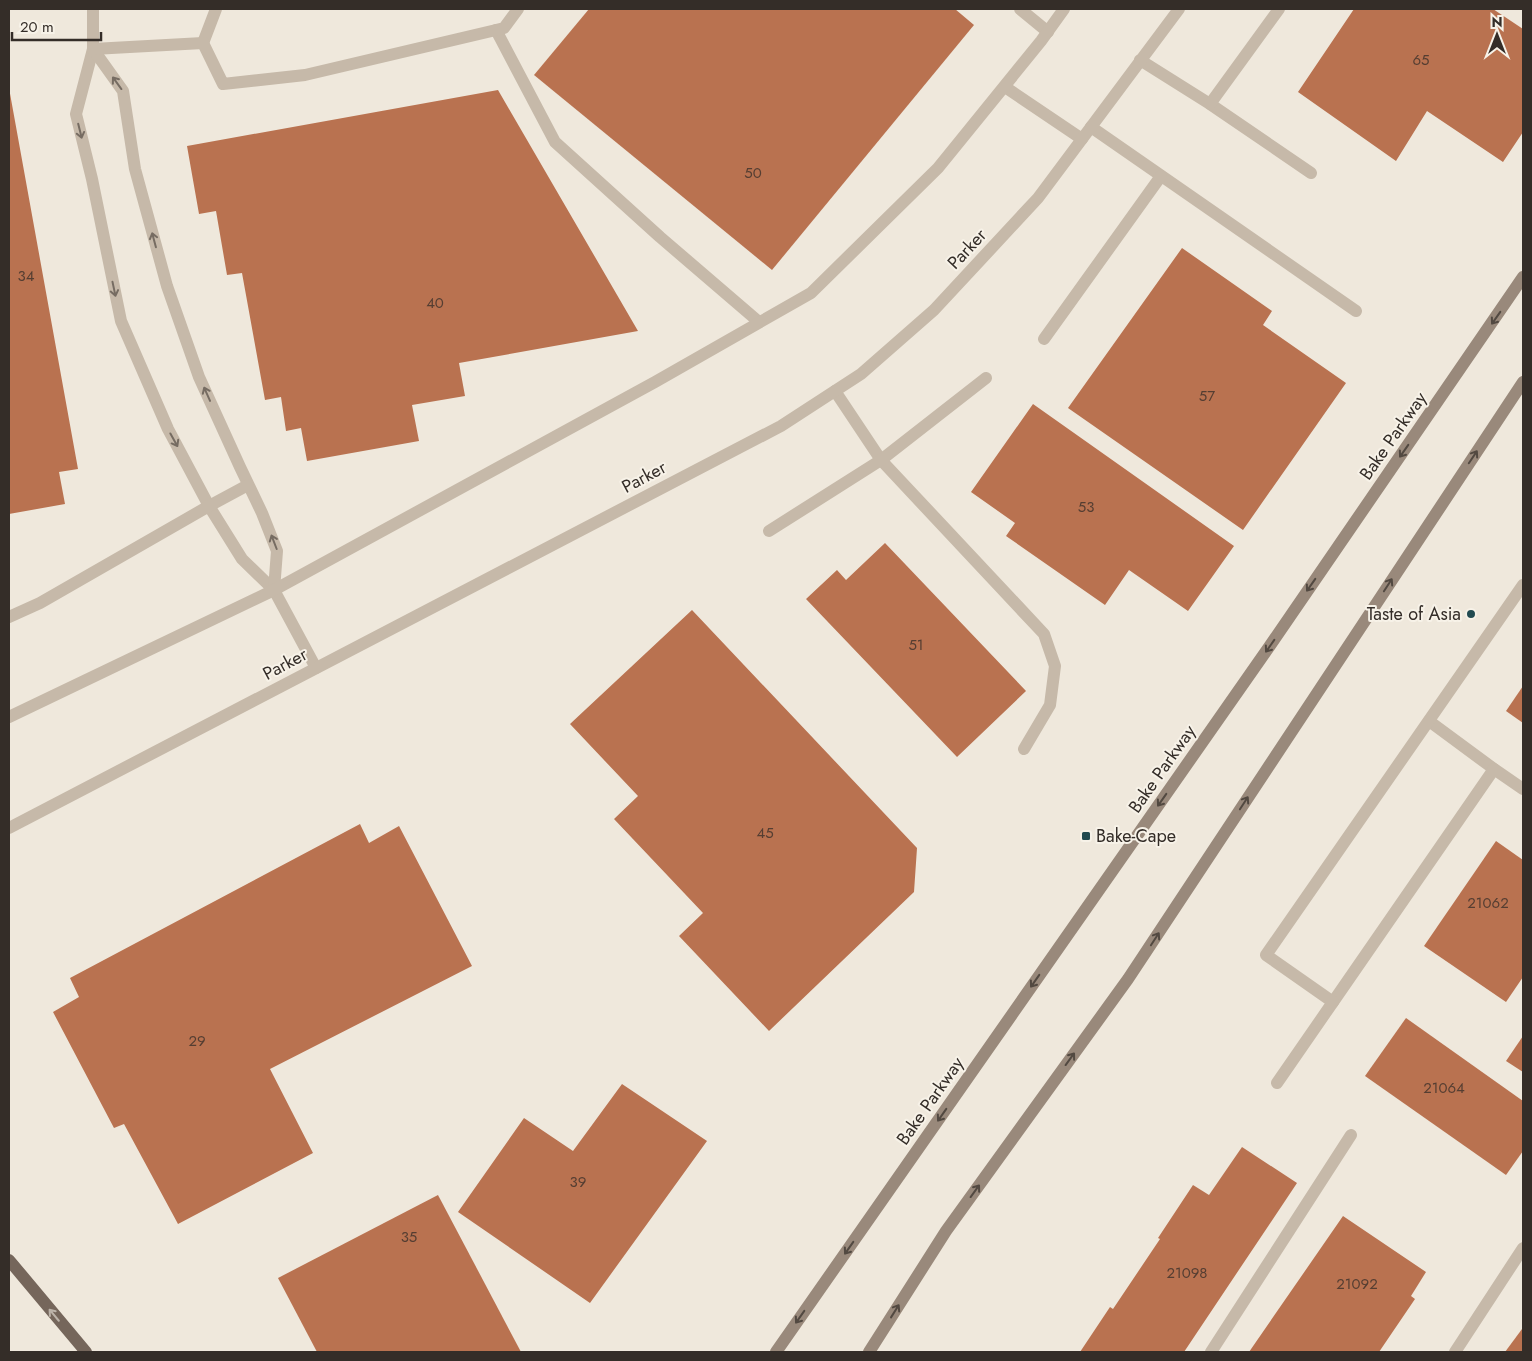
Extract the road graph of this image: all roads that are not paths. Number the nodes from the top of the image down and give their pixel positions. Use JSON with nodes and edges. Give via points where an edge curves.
{"nodes":[{"id":1,"x":93,"y":9,"type":"edge"},
{"id":2,"x":216,"y":9,"type":"edge"},
{"id":3,"x":1020,"y":9,"type":"edge"},
{"id":4,"x":1064,"y":9,"type":"edge"},
{"id":5,"x":1179,"y":9,"type":"edge"},
{"id":6,"x":1279,"y":9,"type":"edge"},
{"id":7,"x":514,"y":11,"type":"edge"},
{"id":8,"x":496,"y":30,"type":"junction"},
{"id":9,"x":1048,"y":32,"type":"junction"},
{"id":10,"x":203,"y":42,"type":"junction"},
{"id":11,"x":93,"y":49,"type":"junction"},
{"id":12,"x":1140,"y":60,"type":"junction"},
{"id":13,"x":1005,"y":87,"type":"junction"},
{"id":14,"x":1210,"y":104,"type":"junction"},
{"id":15,"x":1091,"y":127,"type":"junction"},
{"id":16,"x":1082,"y":139,"type":"junction"},
{"id":17,"x":1311,"y":173,"type":"dead end"},
{"id":18,"x":1161,"y":176,"type":"junction"},
{"id":19,"x":1523,"y":277,"type":"edge"},
{"id":20,"x":1356,"y":310,"type":"dead end"},
{"id":21,"x":759,"y":322,"type":"junction"},
{"id":22,"x":1044,"y":338,"type":"dead end"},
{"id":23,"x":986,"y":378,"type":"dead end"},
{"id":24,"x":1523,"y":382,"type":"edge"},
{"id":25,"x":835,"y":391,"type":"junction"},
{"id":26,"x":880,"y":460,"type":"junction"},
{"id":27,"x":248,"y":485,"type":"junction"},
{"id":28,"x":208,"y":506,"type":"junction"},
{"id":29,"x":769,"y":531,"type":"dead end"},
{"id":30,"x":1523,"y":585,"type":"edge"},
{"id":31,"x":274,"y":590,"type":"junction"},
{"id":32,"x":9,"y":617,"type":"edge"},
{"id":33,"x":316,"y":668,"type":"junction"},
{"id":34,"x":9,"y":717,"type":"edge"},
{"id":35,"x":1429,"y":721,"type":"junction"},
{"id":36,"x":1024,"y":749,"type":"dead end"},
{"id":37,"x":1494,"y":769,"type":"junction"},
{"id":38,"x":1523,"y":788,"type":"edge"},
{"id":39,"x":9,"y":828,"type":"edge"},
{"id":40,"x":1333,"y":1002,"type":"junction"},
{"id":41,"x":1276,"y":1083,"type":"dead end"},
{"id":42,"x":1350,"y":1135,"type":"dead end"},
{"id":43,"x":1523,"y":1248,"type":"edge"},
{"id":44,"x":9,"y":1260,"type":"edge"},
{"id":45,"x":86,"y":1352,"type":"edge"},
{"id":46,"x":776,"y":1352,"type":"edge"},
{"id":47,"x":869,"y":1352,"type":"edge"},
{"id":48,"x":1211,"y":1352,"type":"edge"},
{"id":49,"x":1455,"y":1352,"type":"edge"}],
"edges":[{"from":1,"to":11,"type":"street"},
{"from":2,"to":10,"type":"street"},
{"from":3,"to":9,"type":"street"},
{"from":4,"to":9,"type":"street"},
{"from":5,"to":12,"type":"street","name":"Parker"},
{"from":6,"to":14,"type":"street"},
{"from":7,"to":8,"type":"street","via":[[504,28]]},
{"from":8,"to":10,"type":"street","via":[[305,76],[223,84]]},
{"from":8,"to":21,"type":"street","via":[[555,142]]},
{"from":9,"to":13,"type":"street"},
{"from":10,"to":11,"type":"street"},
{"from":27,"to":11,"type":"street","one_way":true,"via":[[199,377],[167,286],[135,169],[123,91]]},
{"from":11,"to":28,"type":"street","one_way":true,"via":[[76,114],[121,321],[168,428]]},
{"from":12,"to":14,"type":"street"},
{"from":12,"to":15,"type":"street","name":"Parker"},
{"from":13,"to":16,"type":"street"},
{"from":13,"to":21,"type":"street","via":[[938,168],[811,293]]},
{"from":14,"to":17,"type":"street"},
{"from":15,"to":16,"type":"street","name":"Parker"},
{"from":15,"to":18,"type":"street"},
{"from":16,"to":25,"type":"street","name":"Parker","via":[[1038,198],[934,310],[861,374]]},
{"from":18,"to":20,"type":"street"},
{"from":18,"to":22,"type":"street"},
{"from":19,"to":46,"type":"main road","name":"Bake Parkway","one_way":true,"via":[[1264,655]]},
{"from":21,"to":31,"type":"street"},
{"from":23,"to":26,"type":"street"},
{"from":47,"to":24,"type":"main road","one_way":true,"via":[[946,1231],[1128,979]]},
{"from":25,"to":26,"type":"street"},
{"from":25,"to":33,"type":"street","name":"Parker","via":[[781,426]]},
{"from":26,"to":29,"type":"street"},
{"from":26,"to":36,"type":"street","via":[[1044,634],[1055,666],[1050,705]]},
{"from":27,"to":28,"type":"street"},
{"from":31,"to":27,"type":"street","one_way":true,"via":[[277,552]]},
{"from":28,"to":31,"type":"street","via":[[242,559]]},
{"from":28,"to":32,"type":"street","via":[[40,603]]},
{"from":30,"to":35,"type":"street"},
{"from":31,"to":33,"type":"street"},
{"from":31,"to":34,"type":"street"},
{"from":33,"to":39,"type":"street","name":"Parker"},
{"from":35,"to":37,"type":"street"},
{"from":35,"to":40,"type":"street","via":[[1266,955]]},
{"from":37,"to":38,"type":"street"},
{"from":37,"to":40,"type":"street"},
{"from":40,"to":41,"type":"street"},
{"from":42,"to":48,"type":"street"},
{"from":43,"to":49,"type":"street"},
{"from":45,"to":44,"type":"main road","one_way":true}]}
